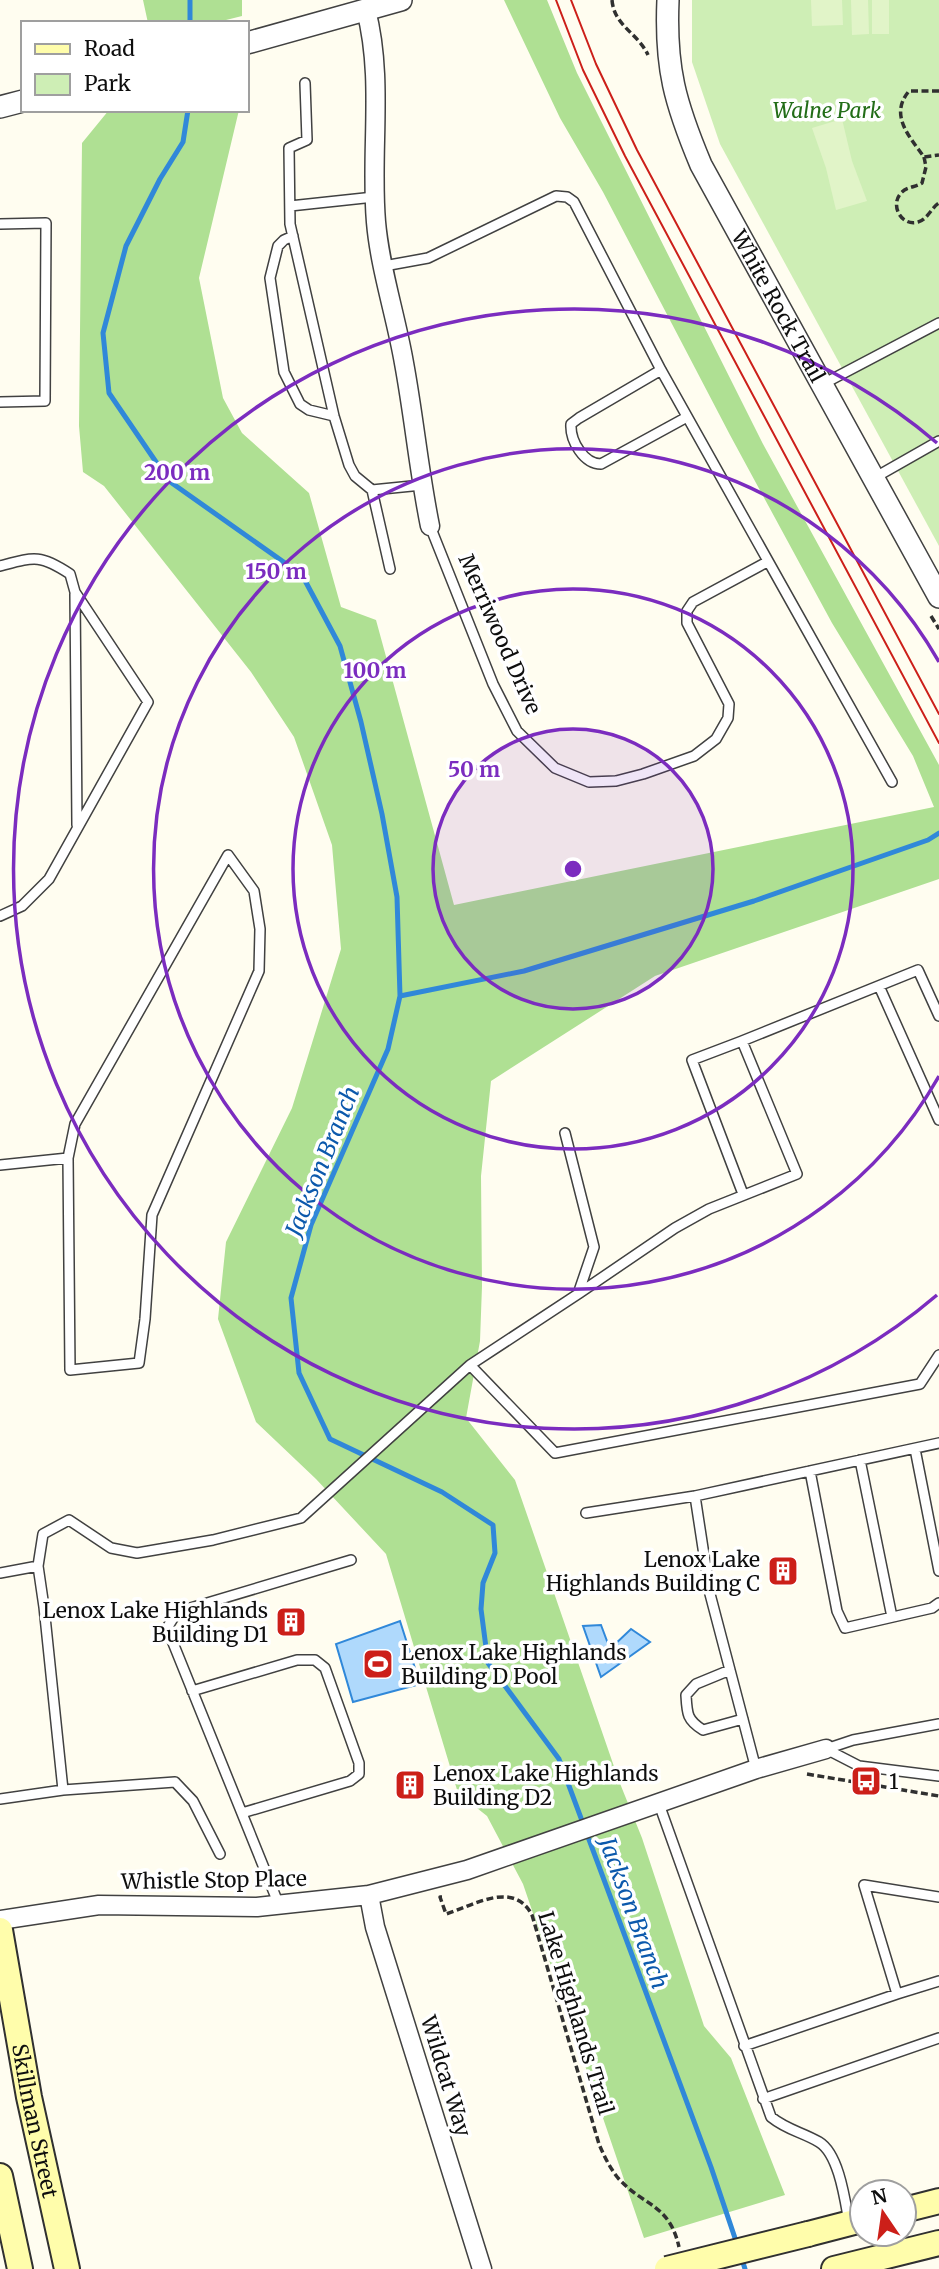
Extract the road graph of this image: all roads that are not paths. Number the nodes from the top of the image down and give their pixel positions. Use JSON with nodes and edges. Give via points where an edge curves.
{"nodes":[{"id":1,"x":401,"y":0,"type":"edge"},
{"id":2,"x":668,"y":0,"type":"edge"},
{"id":3,"x":365,"y":5,"type":"edge"},
{"id":4,"x":254,"y":41,"type":"edge"},
{"id":5,"x":305,"y":83,"type":"dead end"},
{"id":6,"x":21,"y":102,"type":"edge"},
{"id":7,"x":0,"y":107,"type":"edge"},
{"id":8,"x":374,"y":197,"type":"junction"},
{"id":9,"x":290,"y":206,"type":"junction"},
{"id":10,"x":0,"y":224,"type":"edge"},
{"id":11,"x":293,"y":236,"type":"junction"},
{"id":12,"x":384,"y":266,"type":"junction"},
{"id":13,"x":939,"y":323,"type":"edge"},
{"id":14,"x":661,"y":370,"type":"junction"},
{"id":15,"x":821,"y":385,"type":"junction"},
{"id":16,"x":0,"y":402,"type":"edge"},
{"id":17,"x":334,"y":416,"type":"junction"},
{"id":18,"x":687,"y":417,"type":"junction"},
{"id":19,"x":939,"y":441,"type":"edge"},
{"id":20,"x":872,"y":478,"type":"junction"},
{"id":21,"x":422,"y":485,"type":"junction"},
{"id":22,"x":372,"y":490,"type":"junction"},
{"id":23,"x":430,"y":526,"type":"joint"},
{"id":24,"x":767,"y":562,"type":"junction"},
{"id":25,"x":0,"y":566,"type":"edge"},
{"id":26,"x":390,"y":569,"type":"dead end"},
{"id":27,"x":75,"y":592,"type":"junction"},
{"id":28,"x":939,"y":597,"type":"edge"},
{"id":29,"x":892,"y":782,"type":"dead end"},
{"id":30,"x":77,"y":828,"type":"junction"},
{"id":31,"x":0,"y":916,"type":"edge"},
{"id":32,"x":879,"y":986,"type":"junction"},
{"id":33,"x":939,"y":1016,"type":"edge"},
{"id":34,"x":742,"y":1041,"type":"junction"},
{"id":35,"x":939,"y":1119,"type":"edge"},
{"id":36,"x":565,"y":1133,"type":"dead end"},
{"id":37,"x":68,"y":1158,"type":"junction"},
{"id":38,"x":0,"y":1165,"type":"edge"},
{"id":39,"x":743,"y":1194,"type":"junction"},
{"id":40,"x":578,"y":1294,"type":"junction"},
{"id":41,"x":939,"y":1355,"type":"edge"},
{"id":42,"x":470,"y":1365,"type":"junction"},
{"id":43,"x":939,"y":1443,"type":"edge"},
{"id":44,"x":915,"y":1449,"type":"junction"},
{"id":45,"x":860,"y":1461,"type":"junction"},
{"id":46,"x":810,"y":1471,"type":"junction"},
{"id":47,"x":695,"y":1496,"type":"junction"},
{"id":48,"x":586,"y":1513,"type":"dead end"},
{"id":49,"x":351,"y":1560,"type":"dead end"},
{"id":50,"x":38,"y":1566,"type":"junction"},
{"id":51,"x":939,"y":1571,"type":"edge"},
{"id":52,"x":0,"y":1573,"type":"edge"},
{"id":53,"x":939,"y":1603,"type":"edge"},
{"id":54,"x":892,"y":1617,"type":"junction"},
{"id":55,"x":730,"y":1670,"type":"junction"},
{"id":56,"x":192,"y":1691,"type":"junction"},
{"id":57,"x":743,"y":1719,"type":"junction"},
{"id":58,"x":939,"y":1724,"type":"edge"},
{"id":59,"x":826,"y":1749,"type":"junction"},
{"id":60,"x":756,"y":1769,"type":"junction"},
{"id":61,"x":939,"y":1776,"type":"edge"},
{"id":62,"x":63,"y":1790,"type":"junction"},
{"id":63,"x":0,"y":1799,"type":"edge"},
{"id":64,"x":659,"y":1804,"type":"junction"},
{"id":65,"x":242,"y":1813,"type":"junction"},
{"id":66,"x":220,"y":1854,"type":"dead end"},
{"id":67,"x":369,"y":1895,"type":"junction"},
{"id":68,"x":939,"y":1897,"type":"edge"},
{"id":69,"x":279,"y":1905,"type":"junction"},
{"id":70,"x":0,"y":1920,"type":"edge"},
{"id":71,"x":0,"y":1930,"type":"edge"},
{"id":72,"x":939,"y":1981,"type":"edge"},
{"id":73,"x":897,"y":1994,"type":"junction"},
{"id":74,"x":6,"y":2000,"type":"edge"},
{"id":75,"x":939,"y":2038,"type":"edge"},
{"id":76,"x":744,"y":2046,"type":"junction"},
{"id":77,"x":763,"y":2099,"type":"junction"},
{"id":78,"x":0,"y":2176,"type":"edge"},
{"id":79,"x":939,"y":2201,"type":"edge"},
{"id":80,"x":848,"y":2202,"type":"edge"},
{"id":81,"x":918,"y":2206,"type":"edge"},
{"id":82,"x":4,"y":2217,"type":"edge"},
{"id":83,"x":848,"y":2224,"type":"edge"},
{"id":84,"x":939,"y":2243,"type":"edge"},
{"id":85,"x":675,"y":2263,"type":"edge"},
{"id":86,"x":20,"y":2269,"type":"edge"},
{"id":87,"x":67,"y":2269,"type":"edge"},
{"id":88,"x":482,"y":2269,"type":"edge"},
{"id":89,"x":834,"y":2269,"type":"edge"}],
"edges":[{"from":1,"to":3,"type":"street"},
{"from":2,"to":15,"type":"street","name":"White Rock Trail","via":[[667,55],[684,123],[701,164]]},
{"from":3,"to":4,"type":"street"},
{"from":3,"to":8,"type":"street","name":"Merriwood Drive","via":[[372,33],[377,130]]},
{"from":5,"to":9,"type":"lane","via":[[307,140],[289,148]]},
{"from":6,"to":7,"type":"street"},
{"from":8,"to":9,"type":"lane"},
{"from":8,"to":12,"type":"street","name":"Merriwood Drive"},
{"from":9,"to":11,"type":"lane"},
{"from":10,"to":16,"type":"lane","via":[[46,223],[45,401]]},
{"from":11,"to":17,"type":"lane"},
{"from":11,"to":17,"type":"lane","via":[[278,246],[270,278],[284,372],[300,404]]},
{"from":12,"to":14,"type":"lane","via":[[428,258],[556,196],[567,197]]},
{"from":12,"to":21,"type":"street","name":"Merriwood Drive"},
{"from":13,"to":15,"type":"lane"},
{"from":14,"to":18,"type":"lane"},
{"from":14,"to":18,"type":"lane","via":[[571,424],[585,459],[601,464]]},
{"from":15,"to":20,"type":"street","name":"White Rock Trail"},
{"from":17,"to":22,"type":"lane","via":[[349,465]]},
{"from":18,"to":24,"type":"lane"},
{"from":19,"to":20,"type":"lane"},
{"from":20,"to":28,"type":"street","name":"White Rock Trail"},
{"from":21,"to":22,"type":"lane"},
{"from":21,"to":23,"type":"street","name":"Merriwood Drive"},
{"from":22,"to":26,"type":"lane"},
{"from":23,"to":24,"type":"lane","name":"Merriwood Drive","via":[[493,684],[517,731],[555,768],[589,782],[643,774],[694,756],[716,739],[728,718],[729,704],[687,624],[687,611],[693,602]]},
{"from":24,"to":29,"type":"lane"},
{"from":25,"to":27,"type":"lane","via":[[31,558],[50,561],[70,574]]},
{"from":27,"to":30,"type":"lane"},
{"from":27,"to":30,"type":"lane","via":[[148,702]]},
{"from":30,"to":31,"type":"lane","via":[[49,879],[22,906]]},
{"from":32,"to":33,"type":"lane","via":[[918,970]]},
{"from":32,"to":34,"type":"lane"},
{"from":32,"to":35,"type":"lane"},
{"from":34,"to":39,"type":"lane","via":[[692,1060]]},
{"from":34,"to":39,"type":"lane","via":[[797,1174]]},
{"from":36,"to":40,"type":"lane","via":[[594,1247]]},
{"from":37,"to":37,"type":"lane","via":[[70,1370],[139,1363],[152,1215],[259,971],[260,929],[254,891],[228,855],[75,1124]]},
{"from":37,"to":38,"type":"lane"},
{"from":39,"to":40,"type":"lane","via":[[675,1228]]},
{"from":40,"to":42,"type":"lane"},
{"from":41,"to":42,"type":"lane","via":[[920,1384],[555,1453]]},
{"from":42,"to":50,"type":"lane","via":[[300,1518],[137,1553],[111,1548],[69,1520],[43,1534]]},
{"from":43,"to":44,"type":"lane"},
{"from":44,"to":45,"type":"lane"},
{"from":44,"to":51,"type":"lane"},
{"from":45,"to":46,"type":"lane"},
{"from":45,"to":54,"type":"lane"},
{"from":46,"to":47,"type":"lane"},
{"from":46,"to":54,"type":"lane","via":[[836,1611],[845,1628]]},
{"from":47,"to":48,"type":"lane"},
{"from":47,"to":55,"type":"lane","via":[[710,1594]]},
{"from":49,"to":56,"type":"lane","via":[[177,1612],[167,1629]]},
{"from":50,"to":52,"type":"lane"},
{"from":50,"to":62,"type":"lane"},
{"from":53,"to":54,"type":"lane"},
{"from":55,"to":57,"type":"lane"},
{"from":55,"to":57,"type":"lane","via":[[696,1684],[686,1695],[687,1711],[692,1723],[703,1730]]},
{"from":56,"to":65,"type":"lane"},
{"from":56,"to":65,"type":"lane","via":[[297,1660],[315,1660],[325,1668],[359,1774],[350,1781]]},
{"from":57,"to":60,"type":"lane"},
{"from":58,"to":59,"type":"lane","name":"Whistle Stop Place"},
{"from":59,"to":60,"type":"street","name":"Whistle Stop Place"},
{"from":59,"to":61,"type":"lane","via":[[859,1766]]},
{"from":60,"to":64,"type":"street","name":"Whistle Stop Place"},
{"from":62,"to":63,"type":"lane"},
{"from":62,"to":66,"type":"lane","via":[[175,1782],[194,1801]]},
{"from":64,"to":67,"type":"street","name":"Whistle Stop Place","via":[[426,1882]]},
{"from":64,"to":76,"type":"lane"},
{"from":65,"to":69,"type":"lane"},
{"from":67,"to":69,"type":"street","name":"Whistle Stop Place"},
{"from":67,"to":88,"type":"street","name":"Wildcat Way","via":[[375,1927]]},
{"from":68,"to":73,"type":"lane","via":[[864,1885]]},
{"from":69,"to":70,"type":"street","name":"Whistle Stop Place","via":[[99,1905]]},
{"from":71,"to":74,"type":"main road","name":"Skillman Street"},
{"from":72,"to":73,"type":"lane"},
{"from":73,"to":76,"type":"lane"},
{"from":74,"to":87,"type":"main road","name":"Skillman Street"},
{"from":75,"to":77,"type":"lane"},
{"from":76,"to":77,"type":"lane"},
{"from":77,"to":80,"type":"lane","via":[[771,2116],[784,2127],[820,2143],[831,2154]]},
{"from":78,"to":82,"type":"main road"},
{"from":79,"to":81,"type":"main road"},
{"from":82,"to":86,"type":"main road"},
{"from":83,"to":85,"type":"main road","bridge":true},
{"from":84,"to":89,"type":"main road"}]}
